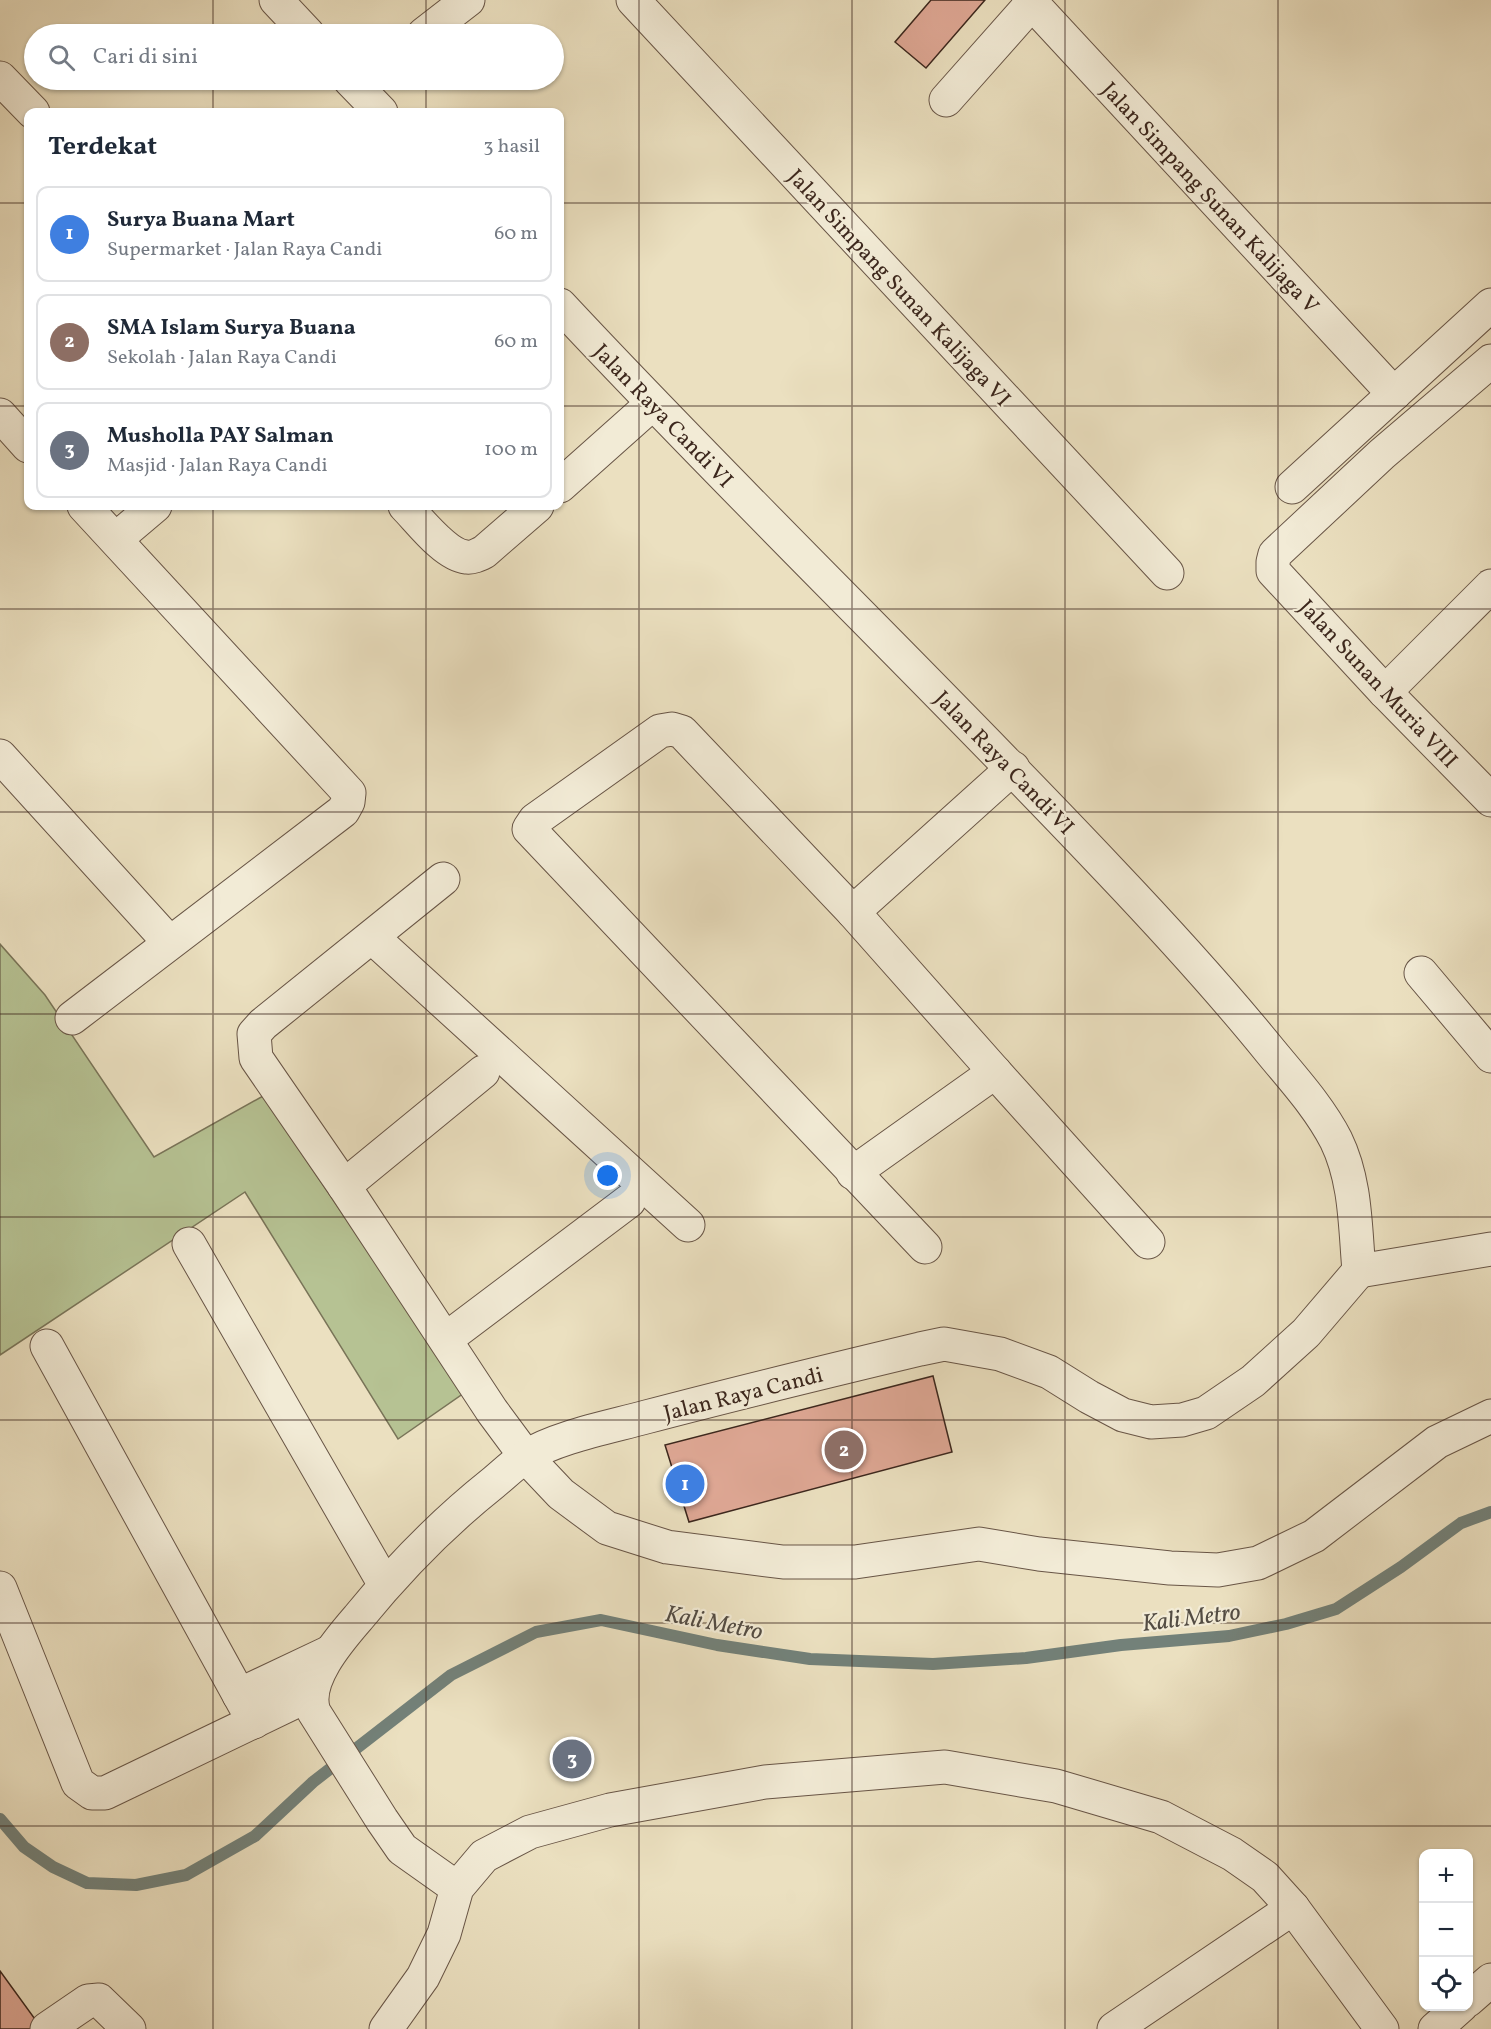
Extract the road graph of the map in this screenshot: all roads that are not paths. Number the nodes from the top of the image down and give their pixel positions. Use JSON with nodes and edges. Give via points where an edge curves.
{"nodes":[{"id":1,"x":276,"y":0,"type":"edge"},
{"id":2,"x":468,"y":0,"type":"edge"},
{"id":3,"x":633,"y":0,"type":"edge"},
{"id":4,"x":1030,"y":2,"type":"edge"},
{"id":5,"x":299,"y":24,"type":"edge"},
{"id":6,"x":437,"y":24,"type":"edge"},
{"id":7,"x":0,"y":78,"type":"edge"},
{"id":8,"x":364,"y":90,"type":"edge"},
{"id":9,"x":946,"y":100,"type":"dead end"},
{"id":10,"x":29,"y":108,"type":"edge"},
{"id":11,"x":378,"y":108,"type":"edge"},
{"id":12,"x":1491,"y":305,"type":"edge"},
{"id":13,"x":564,"y":308,"type":"edge"},
{"id":14,"x":1490,"y":364,"type":"edge"},
{"id":15,"x":1394,"y":394,"type":"junction"},
{"id":16,"x":652,"y":404,"type":"junction"},
{"id":17,"x":0,"y":415,"type":"edge"},
{"id":18,"x":24,"y":442,"type":"edge"},
{"id":19,"x":564,"y":482,"type":"edge"},
{"id":20,"x":1292,"y":487,"type":"dead end"},
{"id":21,"x":88,"y":510,"type":"edge"},
{"id":22,"x":150,"y":510,"type":"edge"},
{"id":23,"x":409,"y":510,"type":"edge"},
{"id":24,"x":532,"y":510,"type":"edge"},
{"id":25,"x":116,"y":539,"type":"junction"},
{"id":26,"x":1167,"y":573,"type":"dead end"},
{"id":27,"x":1491,"y":586,"type":"edge"},
{"id":28,"x":1385,"y":692,"type":"junction"},
{"id":29,"x":0,"y":756,"type":"edge"},
{"id":30,"x":1013,"y":768,"type":"junction"},
{"id":31,"x":1491,"y":800,"type":"edge"},
{"id":32,"x":443,"y":879,"type":"dead end"},
{"id":33,"x":853,"y":912,"type":"junction"},
{"id":34,"x":372,"y":937,"type":"junction"},
{"id":35,"x":169,"y":942,"type":"junction"},
{"id":36,"x":1421,"y":973,"type":"dead end"},
{"id":37,"x":72,"y":1018,"type":"dead end"},
{"id":38,"x":1491,"y":1056,"type":"edge"},
{"id":39,"x":483,"y":1072,"type":"dead end"},
{"id":40,"x":995,"y":1072,"type":"junction"},
{"id":41,"x":853,"y":1173,"type":"junction"},
{"id":42,"x":344,"y":1186,"type":"junction"},
{"id":43,"x":629,"y":1201,"type":"dead end"},
{"id":44,"x":688,"y":1225,"type":"dead end"},
{"id":45,"x":1148,"y":1242,"type":"dead end"},
{"id":46,"x":189,"y":1244,"type":"dead end"},
{"id":47,"x":925,"y":1247,"type":"dead end"},
{"id":48,"x":1491,"y":1249,"type":"edge"},
{"id":49,"x":1359,"y":1271,"type":"junction"},
{"id":50,"x":446,"y":1339,"type":"junction"},
{"id":51,"x":47,"y":1346,"type":"dead end"},
{"id":52,"x":1491,"y":1416,"type":"edge"},
{"id":53,"x":526,"y":1457,"type":"junction"},
{"id":54,"x":385,"y":1585,"type":"junction"},
{"id":55,"x":0,"y":1588,"type":"edge"},
{"id":56,"x":330,"y":1652,"type":"junction"},
{"id":57,"x":313,"y":1703,"type":"junction"},
{"id":58,"x":246,"y":1708,"type":"junction"},
{"id":59,"x":457,"y":1888,"type":"junction"},
{"id":60,"x":1293,"y":1908,"type":"junction"},
{"id":61,"x":1491,"y":1980,"type":"edge"},
{"id":62,"x":1473,"y":1996,"type":"edge"},
{"id":63,"x":1456,"y":2011,"type":"edge"},
{"id":64,"x":47,"y":2029,"type":"edge"},
{"id":65,"x":129,"y":2029,"type":"edge"},
{"id":66,"x":386,"y":2029,"type":"edge"},
{"id":67,"x":1114,"y":2029,"type":"edge"},
{"id":68,"x":1382,"y":2029,"type":"edge"},
{"id":69,"x":1435,"y":2029,"type":"edge"}],
"edges":[{"from":1,"to":5,"type":"street"},
{"from":2,"to":6,"type":"street"},
{"from":3,"to":26,"type":"street","name":"Jalan Simpang Sunan Kalijaga VI"},
{"from":4,"to":9,"type":"street"},
{"from":4,"to":15,"type":"street","name":"Jalan Simpang Sunan Kalijaga V"},
{"from":7,"to":10,"type":"street"},
{"from":8,"to":11,"type":"street"},
{"from":12,"to":15,"type":"street"},
{"from":13,"to":16,"type":"street","name":"Jalan Raya Candi VI"},
{"from":14,"to":28,"type":"street","name":"Jalan Sunan Muria VIII","via":[[1382,454],[1275,554],[1274,571]]},
{"from":15,"to":20,"type":"street"},
{"from":16,"to":19,"type":"street"},
{"from":16,"to":30,"type":"street","name":"Jalan Raya Candi VI"},
{"from":17,"to":18,"type":"street"},
{"from":21,"to":25,"type":"street"},
{"from":22,"to":25,"type":"street"},
{"from":23,"to":24,"type":"street","via":[[442,545],[465,557],[484,552]]},
{"from":25,"to":35,"type":"street","via":[[349,793],[343,811]]},
{"from":27,"to":28,"type":"street"},
{"from":28,"to":31,"type":"street","name":"Jalan Sunan Muria VIII"},
{"from":29,"to":35,"type":"street"},
{"from":30,"to":33,"type":"street"},
{"from":30,"to":49,"type":"street","name":"Jalan Raya Candi VI","via":[[1162,927],[1321,1115],[1336,1140],[1352,1184]]},
{"from":32,"to":34,"type":"street"},
{"from":33,"to":40,"type":"street"},
{"from":33,"to":41,"type":"street","via":[[682,732],[672,729],[660,731],[535,820],[529,829]]},
{"from":34,"to":42,"type":"street","via":[[254,1034],[256,1058]]},
{"from":34,"to":44,"type":"street"},
{"from":35,"to":37,"type":"street"},
{"from":36,"to":38,"type":"street"},
{"from":39,"to":42,"type":"street"},
{"from":40,"to":41,"type":"street"},
{"from":40,"to":45,"type":"street"},
{"from":41,"to":47,"type":"street"},
{"from":42,"to":50,"type":"street"},
{"from":43,"to":50,"type":"street"},
{"from":46,"to":54,"type":"street"},
{"from":48,"to":49,"type":"street"},
{"from":49,"to":53,"type":"street","name":"Jalan Raya Candi","via":[[1306,1334],[1253,1381],[1206,1413],[1182,1420],[1151,1422],[1123,1414],[1049,1372],[1000,1354],[944,1344],[614,1426],[556,1443]]},
{"from":50,"to":53,"type":"street"},
{"from":51,"to":58,"type":"street"},
{"from":52,"to":53,"type":"street","via":[[1437,1442],[1314,1536],[1258,1563],[1218,1570],[1086,1559],[979,1544],[855,1563],[783,1562],[668,1547],[607,1528],[561,1494]]},
{"from":53,"to":54,"type":"street","name":"Jalan Raya Candi","via":[[469,1502]]},
{"from":54,"to":56,"type":"street","name":"Jalan Raya Candi"},
{"from":55,"to":58,"type":"street","via":[[78,1783],[92,1792],[105,1793]]},
{"from":56,"to":57,"type":"street","name":"Jalan Raya Candi"},
{"from":56,"to":58,"type":"street"},
{"from":57,"to":58,"type":"street"},
{"from":57,"to":59,"type":"street","via":[[402,1849]]},
{"from":59,"to":60,"type":"street","via":[[484,1856],[530,1832],[610,1810],[765,1782],[945,1767],[1056,1786],[1161,1817],[1232,1854],[1265,1877]]},
{"from":59,"to":66,"type":"street","via":[[444,1934],[423,1977]]},
{"from":60,"to":67,"type":"street"},
{"from":60,"to":68,"type":"street"},
{"from":61,"to":62,"type":"street"},
{"from":63,"to":69,"type":"street"},
{"from":64,"to":65,"type":"street","via":[[94,1999]]}]}
